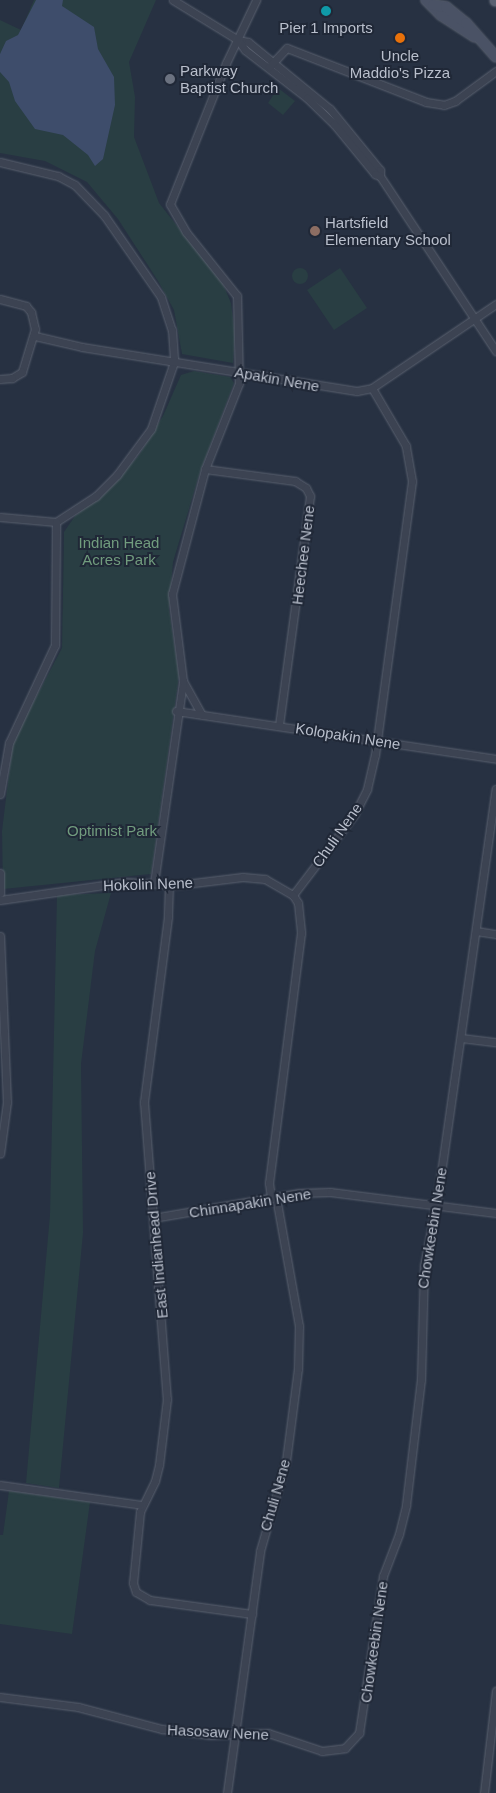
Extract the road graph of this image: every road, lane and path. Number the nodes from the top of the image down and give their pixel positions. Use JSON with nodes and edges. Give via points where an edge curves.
{"nodes":[{"id":1,"x":173,"y":0,"type":"edge"},
{"id":2,"x":256,"y":0,"type":"edge"},
{"id":3,"x":432,"y":2,"type":"edge"},
{"id":4,"x":238,"y":40,"type":"junction"},
{"id":5,"x":496,"y":57,"type":"edge"},
{"id":6,"x":274,"y":61,"type":"junction"},
{"id":7,"x":269,"y":67,"type":"junction"},
{"id":8,"x":279,"y":69,"type":"junction"},
{"id":9,"x":496,"y":71,"type":"edge"},
{"id":10,"x":0,"y":162,"type":"edge"},
{"id":11,"x":0,"y":299,"type":"edge"},
{"id":12,"x":496,"y":304,"type":"edge"},
{"id":13,"x":474,"y":319,"type":"junction"},
{"id":14,"x":35,"y":336,"type":"junction"},
{"id":15,"x":496,"y":351,"type":"edge"},
{"id":16,"x":174,"y":362,"type":"junction"},
{"id":17,"x":239,"y":373,"type":"junction"},
{"id":18,"x":0,"y":379,"type":"edge"},
{"id":19,"x":372,"y":388,"type":"junction"},
{"id":20,"x":205,"y":469,"type":"junction"},
{"id":21,"x":0,"y":517,"type":"edge"},
{"id":22,"x":56,"y":522,"type":"junction"},
{"id":23,"x":182,"y":680,"type":"junction"},
{"id":24,"x":176,"y":711,"type":"junction"},
{"id":25,"x":201,"y":714,"type":"junction"},
{"id":26,"x":279,"y":725,"type":"junction"},
{"id":27,"x":376,"y":740,"type":"junction"},
{"id":28,"x":496,"y":759,"type":"edge"},
{"id":29,"x":496,"y":789,"type":"edge"},
{"id":30,"x":0,"y":794,"type":"edge"},
{"id":31,"x":0,"y":873,"type":"edge"},
{"id":32,"x":154,"y":883,"type":"junction"},
{"id":33,"x":169,"y":885,"type":"junction"},
{"id":34,"x":0,"y":893,"type":"edge"},
{"id":35,"x":293,"y":895,"type":"junction"},
{"id":36,"x":0,"y":900,"type":"edge"},
{"id":37,"x":476,"y":931,"type":"junction"},
{"id":38,"x":496,"y":934,"type":"edge"},
{"id":39,"x":0,"y":936,"type":"edge"},
{"id":40,"x":461,"y":1038,"type":"junction"},
{"id":41,"x":496,"y":1042,"type":"edge"},
{"id":42,"x":0,"y":1154,"type":"edge"},
{"id":43,"x":274,"y":1197,"type":"junction"},
{"id":44,"x":435,"y":1206,"type":"junction"},
{"id":45,"x":496,"y":1213,"type":"edge"},
{"id":46,"x":153,"y":1218,"type":"junction"},
{"id":47,"x":0,"y":1485,"type":"edge"},
{"id":48,"x":142,"y":1505,"type":"junction"},
{"id":49,"x":252,"y":1614,"type":"junction"},
{"id":50,"x":496,"y":1692,"type":"edge"},
{"id":51,"x":0,"y":1697,"type":"edge"},
{"id":52,"x":362,"y":1724,"type":"joint"},
{"id":53,"x":236,"y":1735,"type":"junction"},
{"id":54,"x":227,"y":1793,"type":"edge"},
{"id":55,"x":484,"y":1793,"type":"edge"}],
"edges":[{"from":1,"to":4,"type":"street"},
{"from":2,"to":4,"type":"street"},
{"from":3,"to":5,"type":"street","via":[[446,7],[466,22]]},
{"from":4,"to":6,"type":"street","via":[[248,42]]},
{"from":4,"to":7,"type":"street","via":[[245,50]]},
{"from":4,"to":17,"type":"street","via":[[170,204],[186,232],[237,296]]},
{"from":6,"to":7,"type":"street"},
{"from":6,"to":8,"type":"street"},
{"from":6,"to":9,"type":"street","via":[[287,48],[434,104],[455,101]]},
{"from":7,"to":8,"type":"street"},
{"from":8,"to":13,"type":"street","via":[[330,109],[356,145],[380,170],[380,176]]},
{"from":10,"to":16,"type":"street","via":[[43,170],[75,185],[104,216],[145,272],[168,312]]},
{"from":11,"to":14,"type":"street","via":[[26,306],[34,321]]},
{"from":12,"to":13,"type":"street","name":"Apakin Nene"},
{"from":13,"to":15,"type":"street"},
{"from":13,"to":19,"type":"street","name":"Apakin Nene"},
{"from":14,"to":16,"type":"street","name":"Apakin Nene","via":[[82,348]]},
{"from":14,"to":18,"type":"street","via":[[22,372],[12,378]]},
{"from":16,"to":17,"type":"street","name":"Apakin Nene"},
{"from":16,"to":22,"type":"street","via":[[151,429],[117,476],[96,496]]},
{"from":17,"to":19,"type":"street","name":"Apakin Nene","via":[[349,391]]},
{"from":17,"to":20,"type":"street","via":[[239,383]]},
{"from":19,"to":27,"type":"street","name":"Chuli Nene","via":[[406,446],[412,469]]},
{"from":20,"to":23,"type":"street","via":[[172,594]]},
{"from":20,"to":26,"type":"street","name":"Heechee Nene","via":[[286,478],[301,483],[310,496]]},
{"from":21,"to":22,"type":"street"},
{"from":22,"to":30,"type":"street","via":[[55,645],[9,744]]},
{"from":23,"to":24,"type":"street"},
{"from":23,"to":25,"type":"street"},
{"from":24,"to":25,"type":"street","name":"Kolopakin Nene"},
{"from":24,"to":32,"type":"street"},
{"from":25,"to":26,"type":"street","name":"Kolopakin Nene"},
{"from":26,"to":27,"type":"street","name":"Kolopakin Nene"},
{"from":27,"to":28,"type":"street","name":"Kolopakin Nene"},
{"from":27,"to":35,"type":"street","name":"Chuli Nene","via":[[371,774],[362,801]]},
{"from":29,"to":37,"type":"street","name":"Chowkeebin Nene"},
{"from":31,"to":34,"type":"street"},
{"from":32,"to":33,"type":"street","name":"Hokolin Nene"},
{"from":32,"to":36,"type":"street","name":"Hokolin Nene","via":[[125,882]]},
{"from":33,"to":35,"type":"street","name":"Hokolin Nene","via":[[254,877],[276,884]]},
{"from":33,"to":46,"type":"street","name":"East Indianhead Drive","via":[[168,916],[144,1102]]},
{"from":35,"to":43,"type":"street","name":"Chuli Nene","via":[[298,903],[301,933],[269,1183]]},
{"from":37,"to":38,"type":"street"},
{"from":37,"to":40,"type":"street","name":"Chowkeebin Nene"},
{"from":39,"to":42,"type":"street","via":[[7,1102]]},
{"from":40,"to":41,"type":"street"},
{"from":40,"to":44,"type":"street","name":"Chowkeebin Nene"},
{"from":43,"to":44,"type":"street","name":"Chinnapakin Nene","via":[[330,1192]]},
{"from":43,"to":46,"type":"street","name":"Chinnapakin Nene"},
{"from":43,"to":49,"type":"street","name":"Chuli Nene","via":[[299,1326],[298,1369],[286,1461],[263,1536]]},
{"from":44,"to":45,"type":"street","name":"Chinnapakin Nene"},
{"from":44,"to":52,"type":"street","name":"Chowkeebin Nene","via":[[421,1288],[422,1380],[406,1505],[383,1576]]},
{"from":46,"to":48,"type":"street","name":"East Indianhead Drive","via":[[167,1400],[155,1482]]},
{"from":47,"to":48,"type":"street"},
{"from":48,"to":49,"type":"street","name":"East Indianhead Drive","via":[[132,1572],[136,1592],[143,1598]]},
{"from":49,"to":53,"type":"street","name":"Chuli Nene"},
{"from":50,"to":55,"type":"street"},
{"from":51,"to":53,"type":"street","name":"Hasosaw Nene","via":[[78,1708],[162,1729]]},
{"from":52,"to":53,"type":"street","name":"Hasosaw Nene","via":[[351,1744],[331,1751],[314,1749],[268,1733]]},
{"from":53,"to":54,"type":"street","name":"Chuli Nene"}]}
